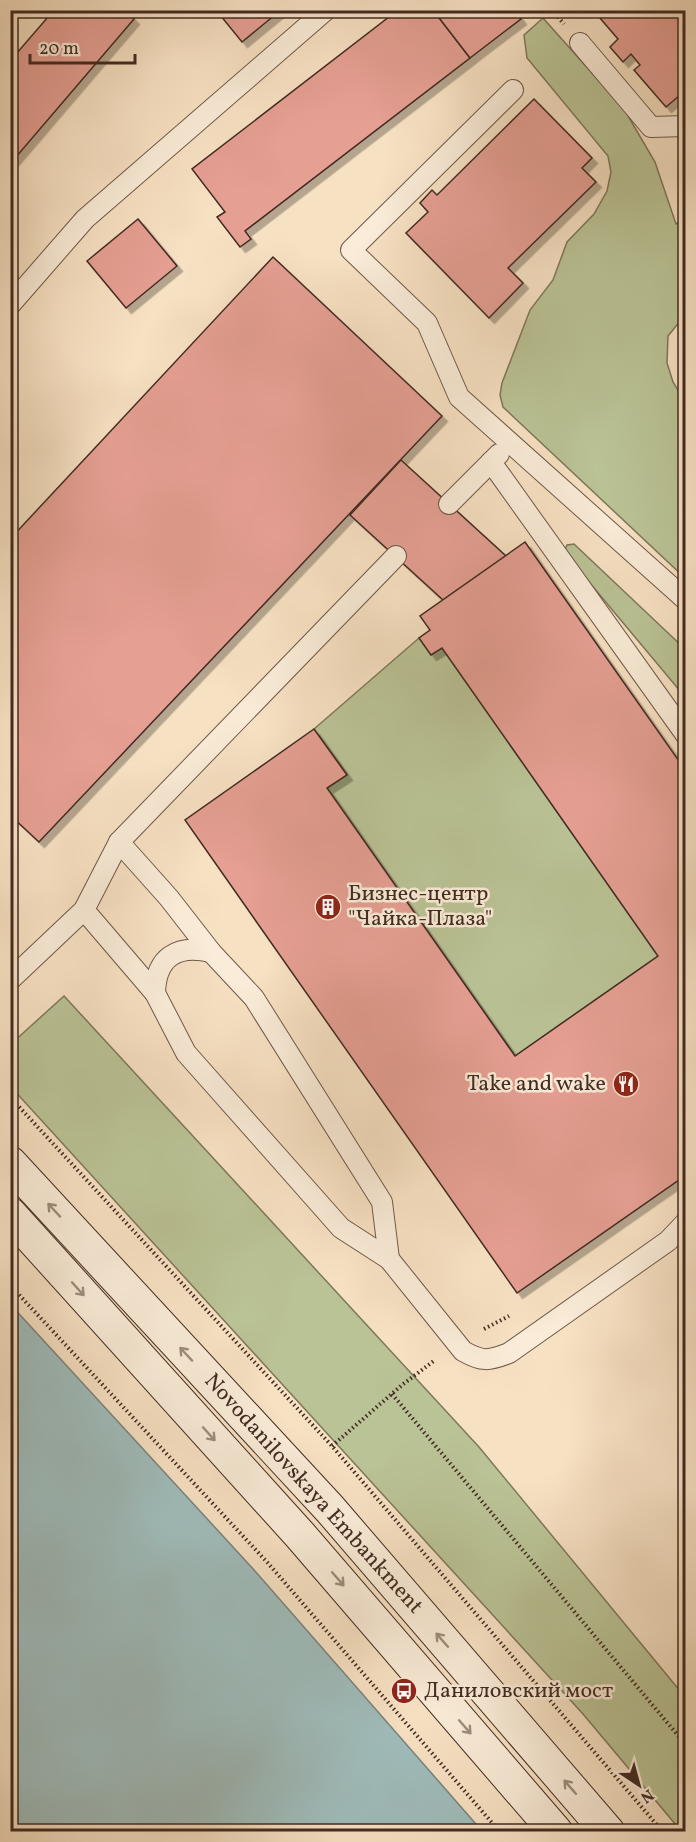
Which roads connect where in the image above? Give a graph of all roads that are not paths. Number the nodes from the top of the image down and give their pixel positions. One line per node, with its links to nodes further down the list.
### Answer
1 (326, 10): 5 (lane)
2 (580, 43): 4 (lane)
3 (513, 90): 6 (lane)
4 (686, 126)
5 (10, 305)
6 (509, 444): 7 (lane); 10 (lane)
7 (491, 462): 8 (lane); 11 (lane)
8 (449, 504)
9 (396, 556): 12 (lane)
10 (686, 600)
11 (686, 735)
12 (119, 842): 13 (lane); 14 (lane)
13 (84, 910): 15 (lane); 16 (lane)
14 (211, 952): 16 (lane); 20 (lane)
15 (13, 974)
16 (155, 993): 20 (lane)
17 (10, 1163): 22 (main road, Novodanilovskaya Embankment, one-way to 17)
18 (10, 1214): 21 (main road, Novodanilovskaya Embankment, one-way to 21)
19 (686, 1222): 20 (lane)
20 (389, 1259)
21 (556, 1832)
22 (608, 1832)

